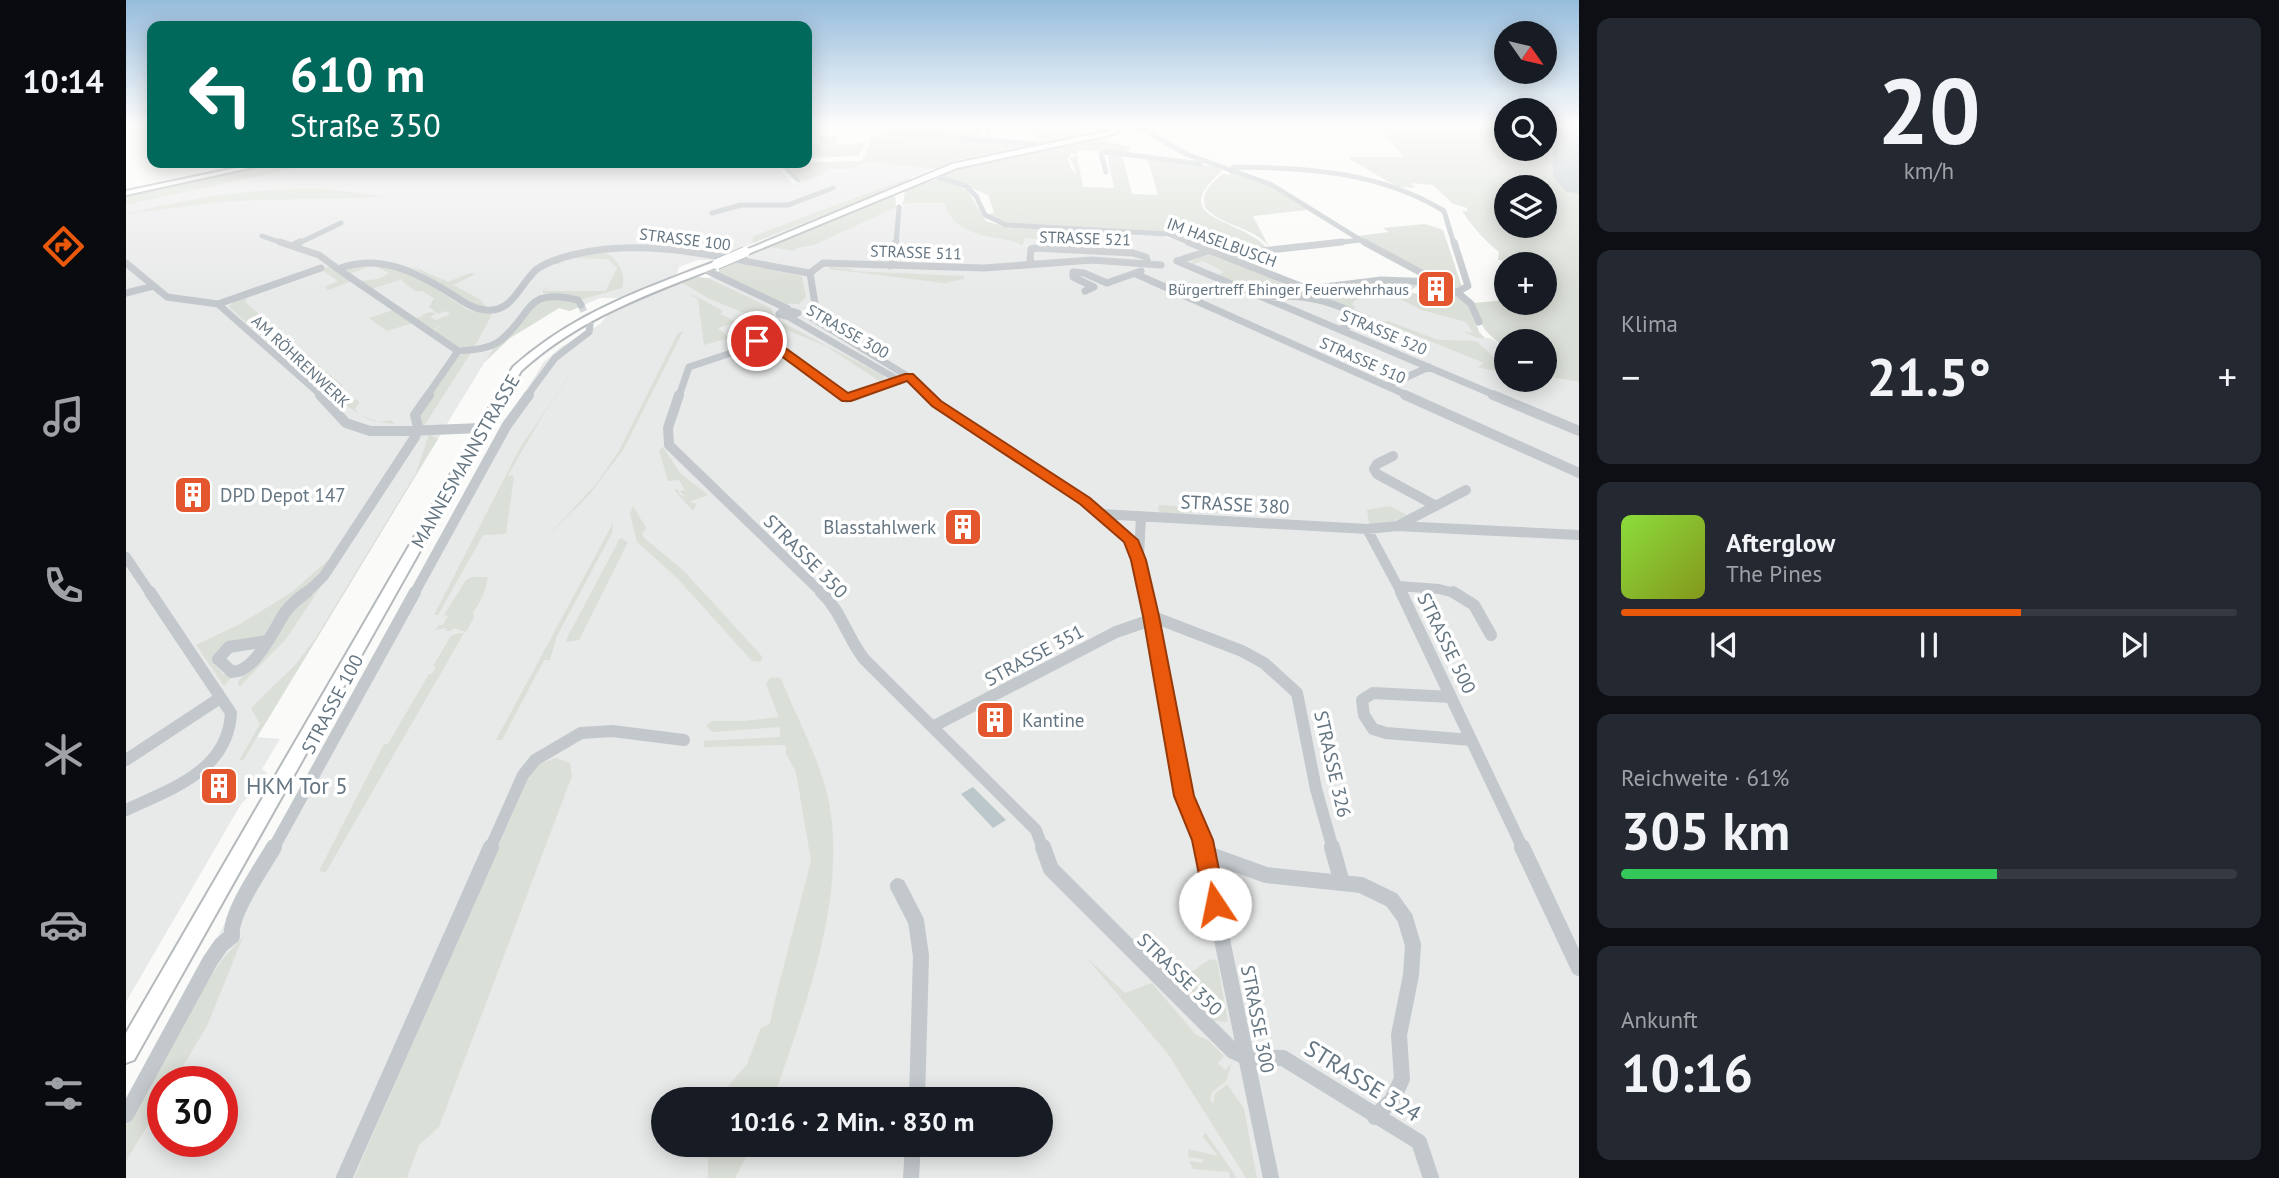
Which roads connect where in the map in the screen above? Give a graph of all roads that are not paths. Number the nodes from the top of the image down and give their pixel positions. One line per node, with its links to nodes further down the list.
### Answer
1 (182, 180): 7 (main road)
2 (185, 180): 7 (main road)
3 (921, 180): 26 (main road, MANNESMANNSTRASSE, bridge)
4 (944, 180): 15 (street, IM HASELBUSCH)
5 (1258, 180): 13 (street)
6 (1374, 180): 32 (street)
7 (126, 192)
8 (772, 205): 8 (street); 10 (street)
9 (900, 207): 23 (street)
10 (712, 214)
11 (341, 223): 14 (street)
12 (262, 236): 14 (street)
13 (1360, 240): 16 (street); 29 (street)
14 (294, 245): 25 (street)
15 (1211, 250): 16 (street, IM HASELBUSCH); 17 (street, STRASSE 511)
16 (1224, 255): 29 (street, IM HASELBUSCH)
17 (1177, 261): 22 (street, STRASSE 511); 35 (street, STRASSE 520)
18 (126, 263): 30 (street)
19 (1148, 263): 20 (street, STRASSE 521); 21 (street, STRASSE 511); 22 (street, STRASSE 511)
20 (1033, 264): 21 (street, STRASSE 511); 23 (street, STRASSE 511)
21 (1048, 264): 27 (street, STRASSE 511)
22 (1161, 265): 27 (street, STRASSE 511)
23 (890, 266): 28 (street, STRASSE 511)
24 (321, 268): 36 (street)
25 (338, 269): 28 (street, STRASSE 100); 43 (street)
26 (701, 270): 38 (street); 47 (main road, MANNESMANNSTRASSE)
27 (1139, 272): 31 (street); 46 (street, STRASSE 510)
28 (810, 273): 34 (street)
29 (1438, 282): 32 (street)
30 (153, 286): 33 (street); 36 (street)
31 (1085, 291)
32 (1457, 292): 39 (street)
33 (126, 293)
34 (812, 295): 38 (street); 42 (street, STRASSE 300)
35 (1266, 298): 41 (street, STRASSE 520); 41 (street)
36 (218, 304): 47 (street, AM RÖHRENWERK, bridge)
37 (582, 305): 43 (street)
38 (790, 312): 42 (street); 45 (street, STRASSE 300)
39 (1479, 322)
40 (590, 325): 78 (street, STRASSE 100)
41 (1341, 329): 44 (street, STRASSE 520)
42 (860, 345): 45 (street, STRASSE 300)
43 (458, 351): 63 (street)
44 (1429, 367): 46 (street); 48 (street, STRASSE 520)
45 (903, 378): 53 (street, STRASSE 300); 66 (street, STRASSE 350)
46 (1387, 386): 50 (street, STRASSE 510)
47 (481, 428): 75 (main road, MANNESMANNSTRASSE)
48 (1579, 431)
49 (1394, 456): 52 (street)
50 (1579, 473)
51 (1466, 489): 52 (street)
52 (1436, 506): 55 (street)
53 (1101, 514): 54 (street, STRASSE 380); 59 (street, STRASSE 300)
54 (1141, 516): 56 (street, STRASSE 380); 59 (street)
55 (1397, 526): 56 (street); 57 (street)
56 (1367, 529): 60 (street, STRASSE 500)
57 (1579, 535)
58 (126, 557): 65 (street)
59 (1139, 560): 61 (street, STRASSE 300)
60 (1398, 586): 62 (street); 64 (street, STRASSE 500)
61 (1151, 618): 66 (street, STRASSE 351); 71 (street, STRASSE 300); 72 (street, STRASSE 326)
62 (1491, 635)
63 (267, 640)
64 (1451, 697): 68 (street, STRASSE 500); 68 (street)
65 (220, 698): 69 (street); 70 (street)
66 (934, 726): 76 (street, STRASSE 350)
67 (684, 740): 81 (street)
68 (1471, 740): 74 (street, STRASSE 500)
69 (126, 760)
70 (126, 810)
71 (1205, 853): 72 (street); 76 (street, STRASSE 300)
72 (1342, 883): 79 (street)
73 (898, 886): 77 (street)
74 (1579, 968)
75 (126, 1053)
76 (1246, 1057): 79 (street, STRASSE 324); 83 (street, STRASSE 300)
77 (917, 1087)
78 (126, 1115)
79 (1375, 1117): 84 (street, STRASSE 324)
80 (912, 1157): 82 (street)
81 (344, 1178)
82 (911, 1178)
83 (1271, 1178)
84 (1431, 1178)

